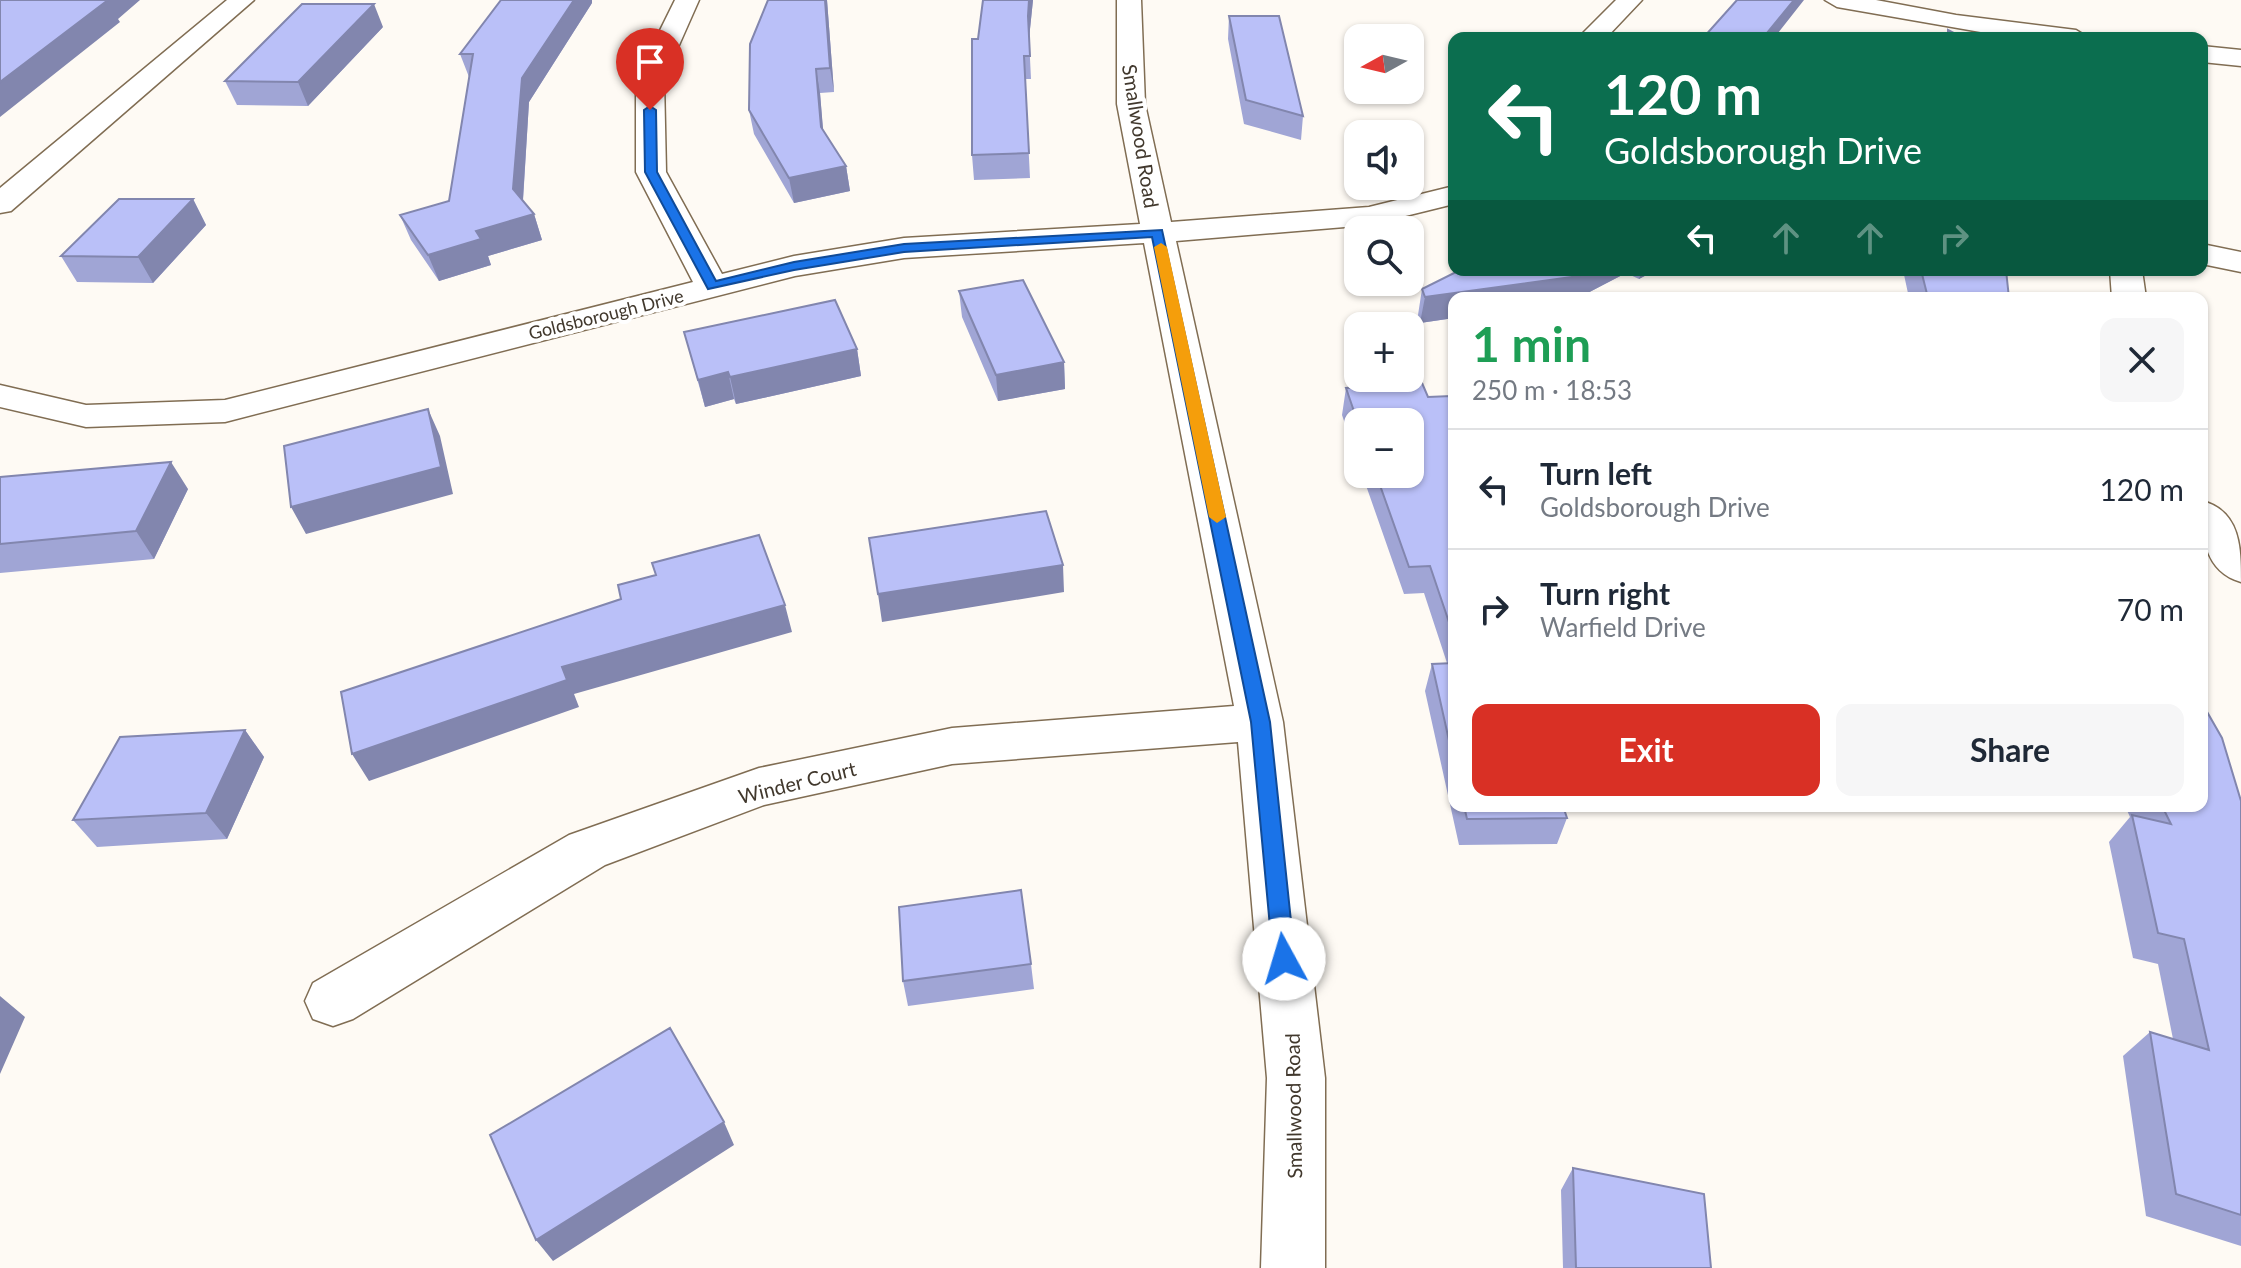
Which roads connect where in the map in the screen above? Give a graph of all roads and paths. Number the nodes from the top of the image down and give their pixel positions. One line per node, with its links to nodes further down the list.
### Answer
1 (242, 0): 11 (street)
2 (687, 0): 15 (street)
3 (1129, 0): 12 (street, Smallwood Road)
4 (1630, 0): 6 (street)
5 (1837, 0): 7 (street)
6 (1597, 32)
7 (2028, 32)
8 (2208, 55): 9 (street)
9 (2241, 58)
10 (1448, 196): 12 (street, Goldsborough Drive)
11 (1, 203)
12 (1157, 233): 15 (street, Goldsborough Drive); 19 (street, Smallwood Road)
13 (2208, 255): 14 (street)
14 (2241, 262)
15 (712, 286): 16 (street, Goldsborough Drive)
16 (0, 396)
17 (2208, 522): 18 (street)
18 (2241, 568)
19 (1260, 722): 20 (street, Winder Court); 21 (street, Smallwood Road)
20 (333, 1001)
21 (1293, 1268)

